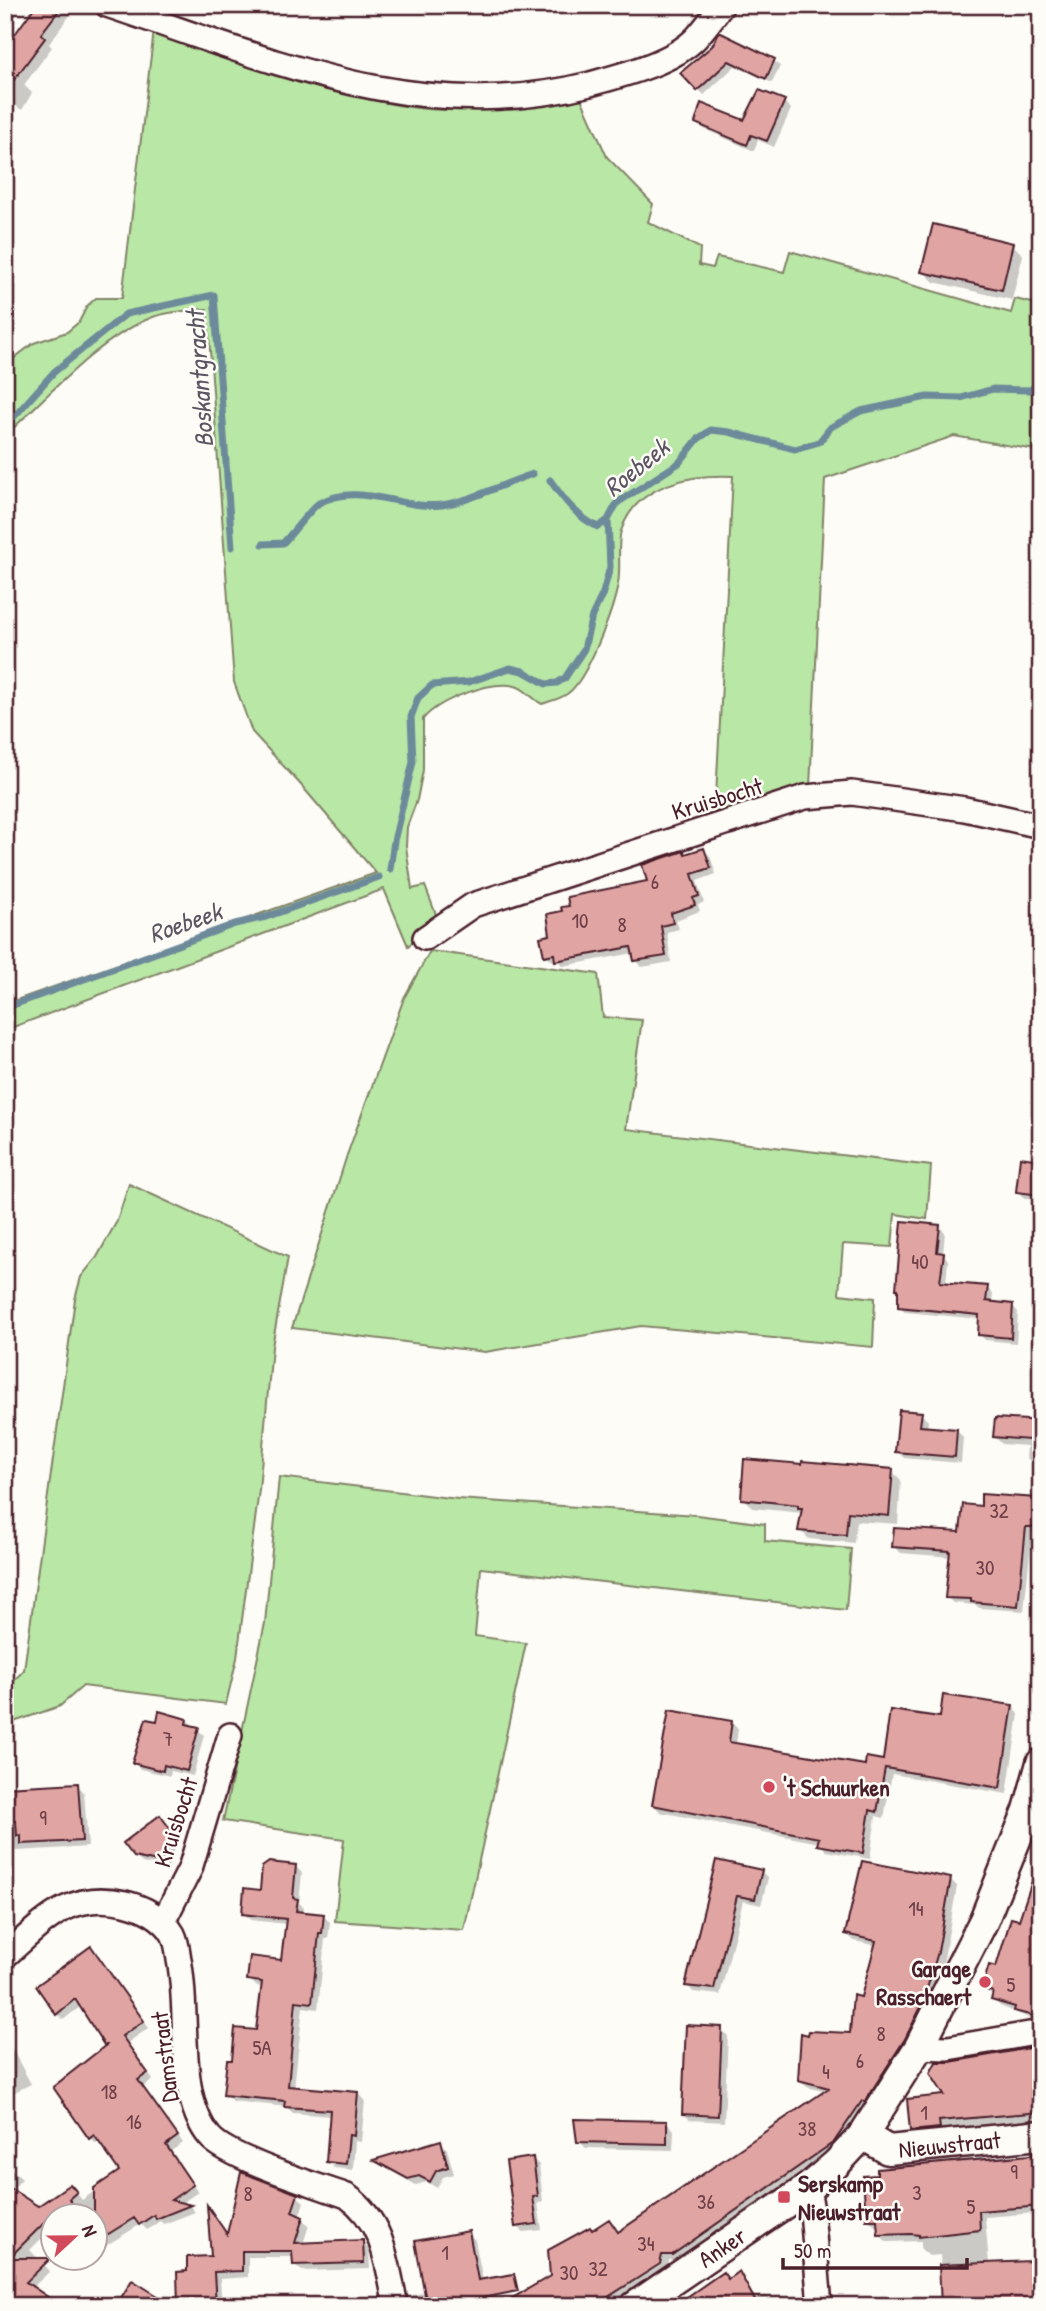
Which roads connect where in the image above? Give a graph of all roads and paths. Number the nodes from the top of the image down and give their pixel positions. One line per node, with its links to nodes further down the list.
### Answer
1 (107, 5): 2 (street)
2 (722, 5)
3 (1041, 826): 4 (street, Kruisbocht)
4 (425, 938)
5 (230, 1735): 7 (street, Kruisbocht)
6 (1041, 1763): 10 (street, Anker)
7 (163, 1922): 8 (street); 14 (street, Damstraat)
8 (5, 1956)
9 (1041, 2032): 10 (street)
10 (919, 2047): 11 (street, Anker)
11 (863, 2135): 12 (street, Nieuwstraat); 13 (street, Anker)
12 (1041, 2135)
13 (808, 2188): 15 (street, Anker); 16 (street)
14 (396, 2306)
15 (635, 2306)
16 (820, 2306)

